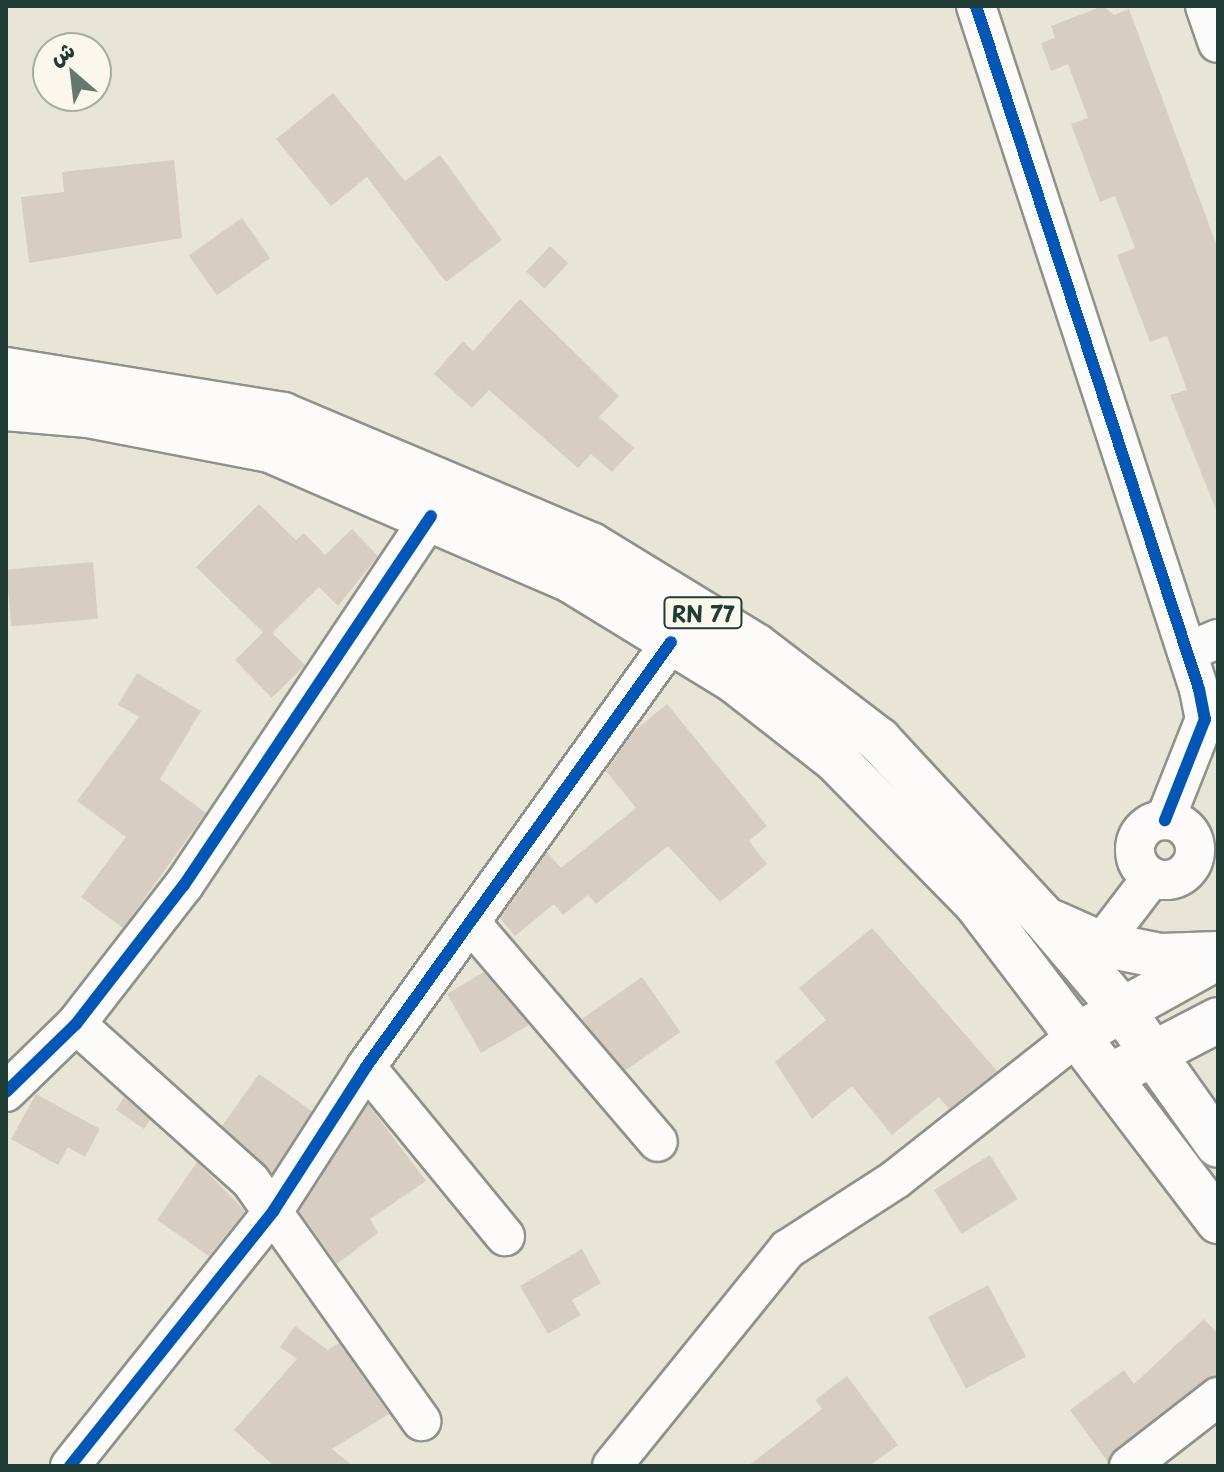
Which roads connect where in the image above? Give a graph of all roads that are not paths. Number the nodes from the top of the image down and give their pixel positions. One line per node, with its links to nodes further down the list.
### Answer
1 (976, 6): 8 (street)
2 (1205, 6): 3 (street)
3 (1218, 43)
4 (6, 370): 12 (main road, RN 77)
5 (6, 408): 6 (main road, RN 77)
6 (431, 516): 7 (main road, RN 77); 18 (street)
7 (671, 642): 13 (street); 19 (main road, RN 77)
8 (1202, 645): 9 (street)
9 (1165, 820): 10 (street); 11 (street)
10 (1206, 854): 11 (street)
11 (1152, 877): 14 (street)
12 (1045, 919): 14 (main road); 16 (main road, RN 77)
13 (470, 922): 21 (street); 24 (street)
14 (1101, 944): 15 (main road)
15 (1218, 956): 16 (main road)
16 (1120, 1007): 19 (main road); 20 (main road, RN 77)
17 (1218, 1020): 20 (main road)
18 (76, 1024): 23 (street); 26 (street)
19 (1081, 1033): 22 (main road, RN 77); 32 (street)
20 (1153, 1052): 22 (main road); 25 (main road, RN 77)
21 (366, 1067): 26 (street); 28 (street)
22 (1112, 1075): 27 (main road, RN 77)
23 (10, 1077)
24 (658, 1142)
25 (1218, 1145)
26 (274, 1210): 30 (street); 31 (street)
27 (1218, 1221)
28 (505, 1236)
29 (1218, 1397): 33 (street)
30 (421, 1421)
31 (70, 1466)
32 (612, 1466)
33 (1129, 1466)

